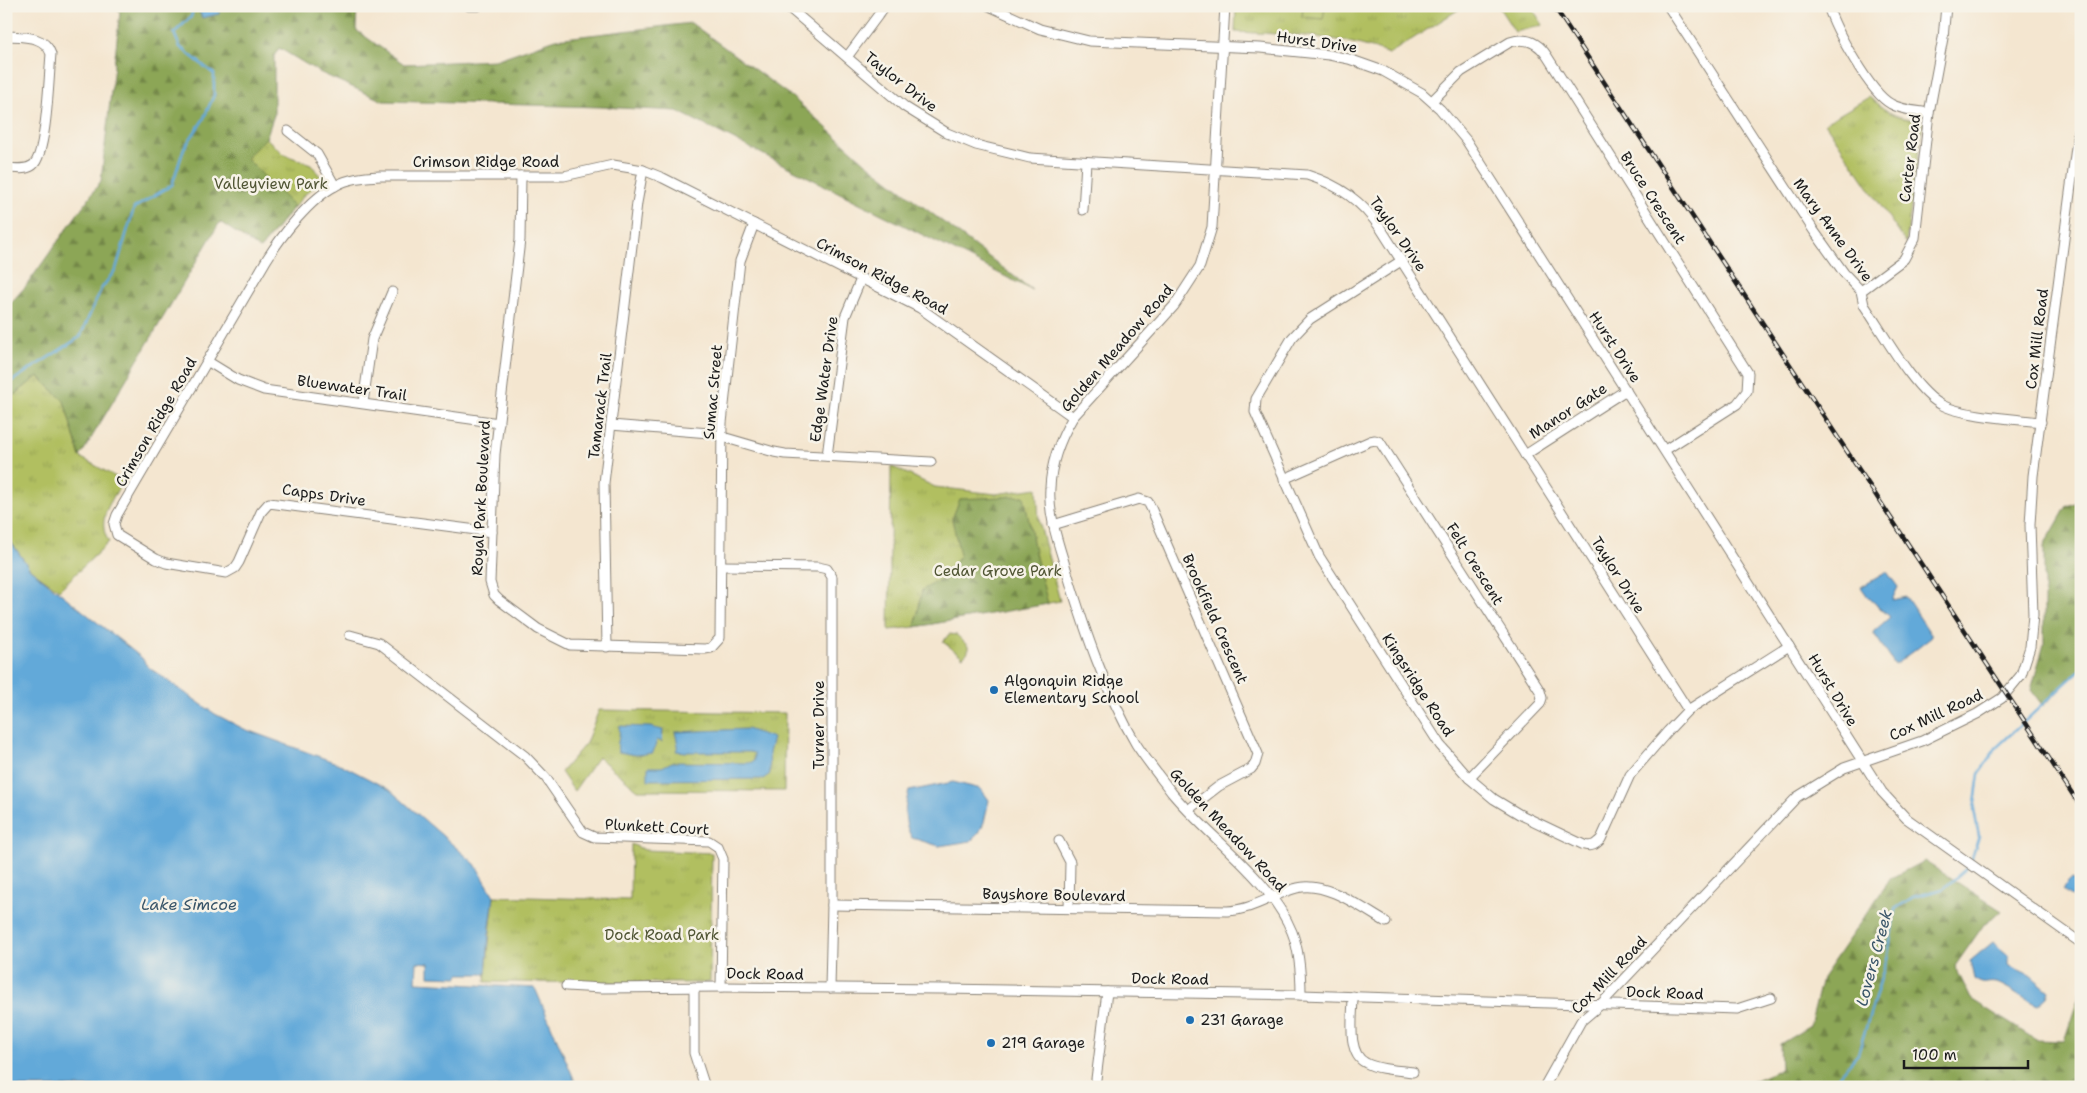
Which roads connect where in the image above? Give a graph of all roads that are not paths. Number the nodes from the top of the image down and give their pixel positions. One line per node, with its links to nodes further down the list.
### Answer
1 (469, 6): 2 (street)
2 (478, 6)
3 (787, 6): 12 (street, Taylor Drive)
4 (885, 6): 12 (street)
5 (989, 6): 11 (street, Hurst Drive)
6 (1225, 6): 11 (street, Golden Meadow Road)
7 (1668, 6): 27 (street, Mary Anne Drive)
8 (1828, 6): 15 (street)
9 (1946, 6): 15 (street, Carter Road)
10 (6, 36): 18 (street)
11 (1223, 46): 13 (street, Hurst Drive); 19 (street, Golden Meadow Road)
12 (847, 57): 17 (street, Taylor Drive)
13 (1432, 101): 30 (street, Hurst Drive); 37 (street, Bruce Crescent)
14 (2081, 109): 34 (street, Cox Mill Road)
15 (1929, 113): 27 (street, Carter Road)
16 (288, 131): 22 (street)
17 (1086, 162): 19 (street, Taylor Drive); 23 (street)
18 (6, 168)
19 (1216, 169): 25 (street, Taylor Drive); 32 (street, Golden Meadow Road)
20 (643, 170): 21 (street, Crimson Ridge Road); 24 (street, Crimson Ridge Road); 35 (street, Tamarack Trail)
21 (521, 176): 22 (street, Crimson Ridge Road); 33 (street, Royal Park Boulevard)
22 (335, 186): 29 (street, Crimson Ridge Road)
23 (1083, 210)
24 (754, 224): 26 (street, Crimson Ridge Road); 36 (street, Sumac Street)
25 (1401, 260): 38 (street, Taylor Drive); 41 (street, Kingsridge Road)
26 (861, 279): 32 (street, Crimson Ridge Road); 39 (street, Edge Water Drive)
27 (1861, 291): 34 (street, Mary Anne Drive)
28 (392, 292): 31 (street)
29 (207, 361): 31 (street, Bluewater Trail); 43 (street, Crimson Ridge Road)
30 (1626, 390): 37 (street, Hurst Drive); 38 (street, Manor Gate)
31 (363, 403): 33 (street, Bluewater Trail)
32 (1073, 416): 42 (street, Golden Meadow Road)
33 (499, 422): 44 (street, Royal Park Boulevard)
34 (2041, 422): 50 (street, Cox Mill Road)
35 (611, 425): 36 (street); 48 (street, Tamarack Trail)
36 (722, 437): 39 (street); 45 (street, Sumac Street)
37 (1665, 450): 47 (street, Hurst Drive)
38 (1525, 455): 49 (street, Taylor Drive)
39 (827, 456): 40 (street)
40 (931, 462)
41 (1284, 479): 51 (street, Kingsridge Road); 51 (street, Felt Crescent)
42 (1053, 525): 52 (street, Golden Meadow Road); 52 (street, Brookfield Crescent)
43 (114, 530): 44 (street, Capps Drive)
44 (492, 532): 48 (street, Royal Park Boulevard)
45 (722, 566): 48 (street, Royal Park Boulevard); 55 (street, Turner Drive)
46 (350, 635): 61 (street, Plunkett Court)
47 (1790, 646): 49 (street, Kingsridge Road); 50 (street, Hurst Drive)
48 (607, 647)
49 (1688, 710): 51 (street, Kingsridge Road)
50 (1861, 762): 58 (street, Hurst Drive); 67 (street, Cox Mill Road)
51 (1468, 778)
52 (1188, 810): 54 (street, Golden Meadow Road)
53 (1059, 841): 56 (street)
54 (1274, 897): 56 (street, Bayshore Boulevard); 57 (street, Bayshore Boulevard); 64 (street, Golden Meadow Road)
55 (832, 905): 56 (street, Bayshore Boulevard); 62 (street, Turner Drive)
56 (1069, 908)
57 (1386, 922)
58 (2081, 943)
59 (566, 986): 60 (street, Dock Road)
60 (694, 987): 61 (street, Dock Road); 69 (street)
61 (721, 987): 62 (street, Dock Road)
62 (830, 988): 63 (street, Dock Road)
63 (1107, 992): 64 (street, Dock Road); 70 (street)
64 (1301, 995): 65 (street, Dock Road)
65 (1353, 996): 67 (street, Dock Road); 68 (street)
66 (1771, 998): 67 (street, Dock Road)
67 (1600, 1005): 71 (street, Cox Mill Road)
68 (1413, 1072)
69 (704, 1087)
70 (1095, 1087)
71 (1544, 1087)

